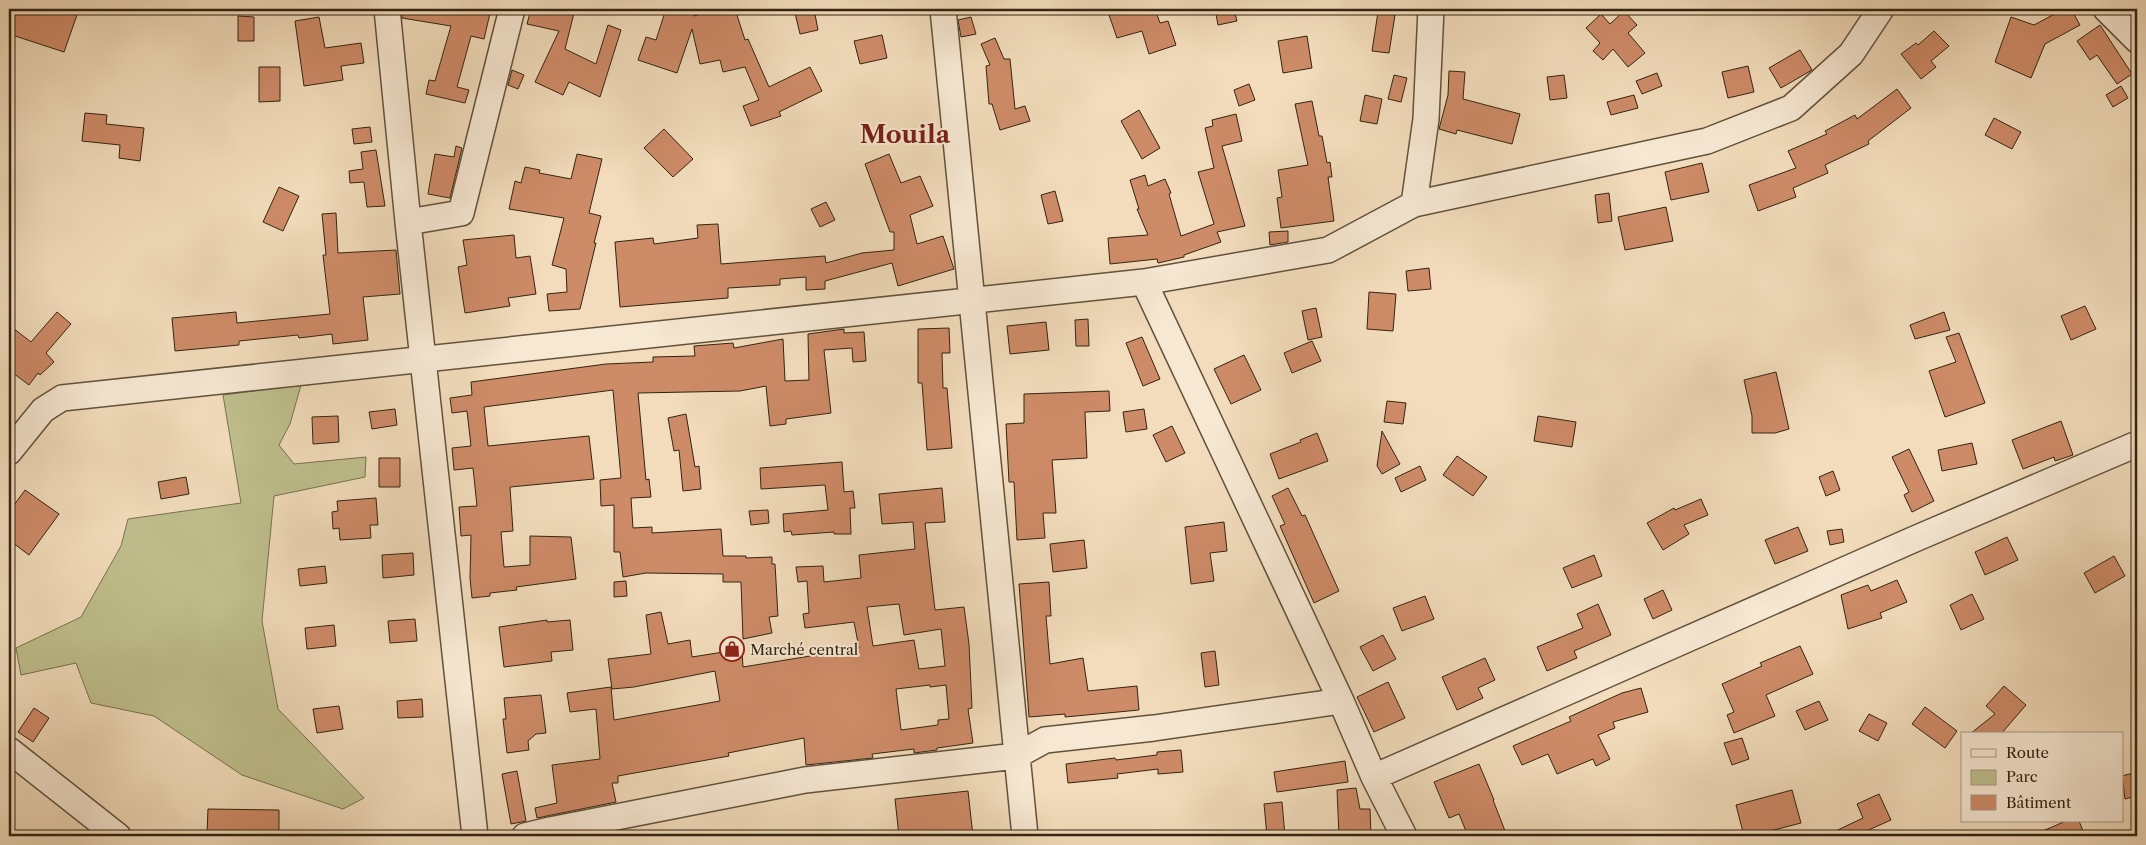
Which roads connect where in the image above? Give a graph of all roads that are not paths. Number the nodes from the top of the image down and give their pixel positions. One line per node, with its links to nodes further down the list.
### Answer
1 (387, 9): 9 (street)
2 (512, 9): 9 (street)
3 (943, 9): 11 (street)
4 (1431, 9): 8 (street)
5 (1882, 9): 8 (street)
6 (2106, 9): 7 (street)
7 (2137, 40)
8 (1414, 204): 10 (street)
9 (408, 222): 12 (street)
10 (1144, 282): 11 (street); 15 (street)
11 (971, 300): 12 (street); 17 (street)
12 (424, 360): 14 (street); 20 (street)
13 (2137, 444): 18 (street)
14 (9, 452)
15 (1341, 701): 17 (street); 18 (street)
16 (9, 750): 19 (street)
17 (1016, 756): 21 (street); 22 (street)
18 (1374, 777): 23 (street)
19 (118, 836)
20 (475, 836)
21 (525, 836)
22 (1025, 836)
23 (1404, 836)

